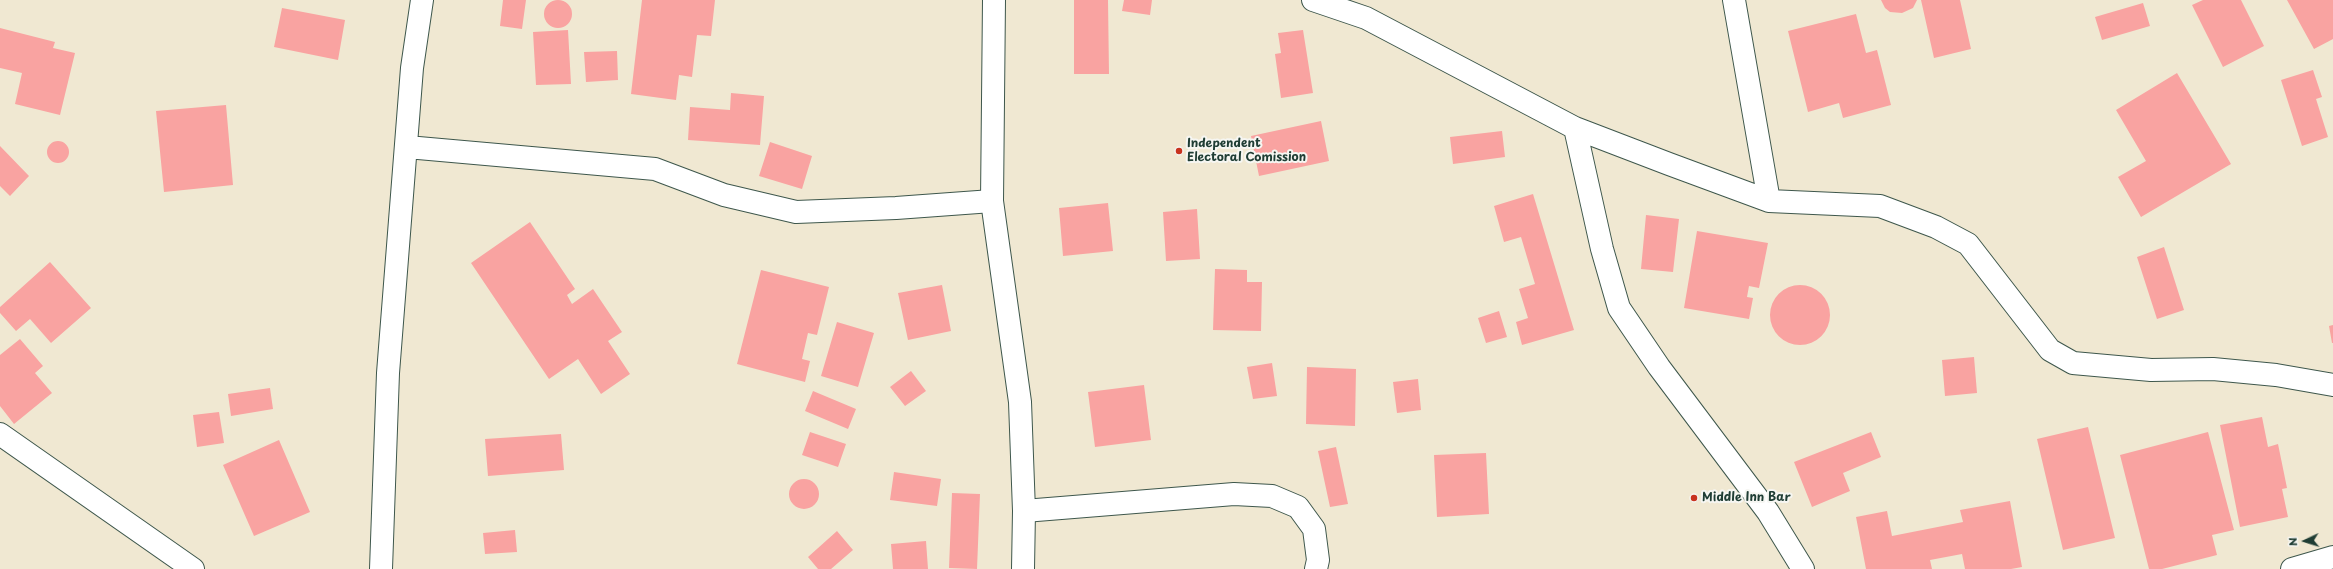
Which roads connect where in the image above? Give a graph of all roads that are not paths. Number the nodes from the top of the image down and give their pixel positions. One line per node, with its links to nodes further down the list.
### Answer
1 (422, 0): 6 (street)
2 (994, 0): 7 (street)
3 (1314, 0): 5 (street)
4 (1734, 0): 8 (street)
5 (1575, 128): 8 (street); 17 (street)
6 (407, 147): 7 (street); 14 (street)
7 (992, 201): 11 (street)
8 (1769, 201): 9 (street)
9 (2333, 385)
10 (0, 434): 13 (street)
11 (1024, 511): 15 (street); 16 (street)
12 (2324, 562): 18 (street)
13 (193, 569)
14 (381, 569)
15 (1023, 569)
16 (1316, 569)
17 (1803, 569)
18 (2292, 569)

